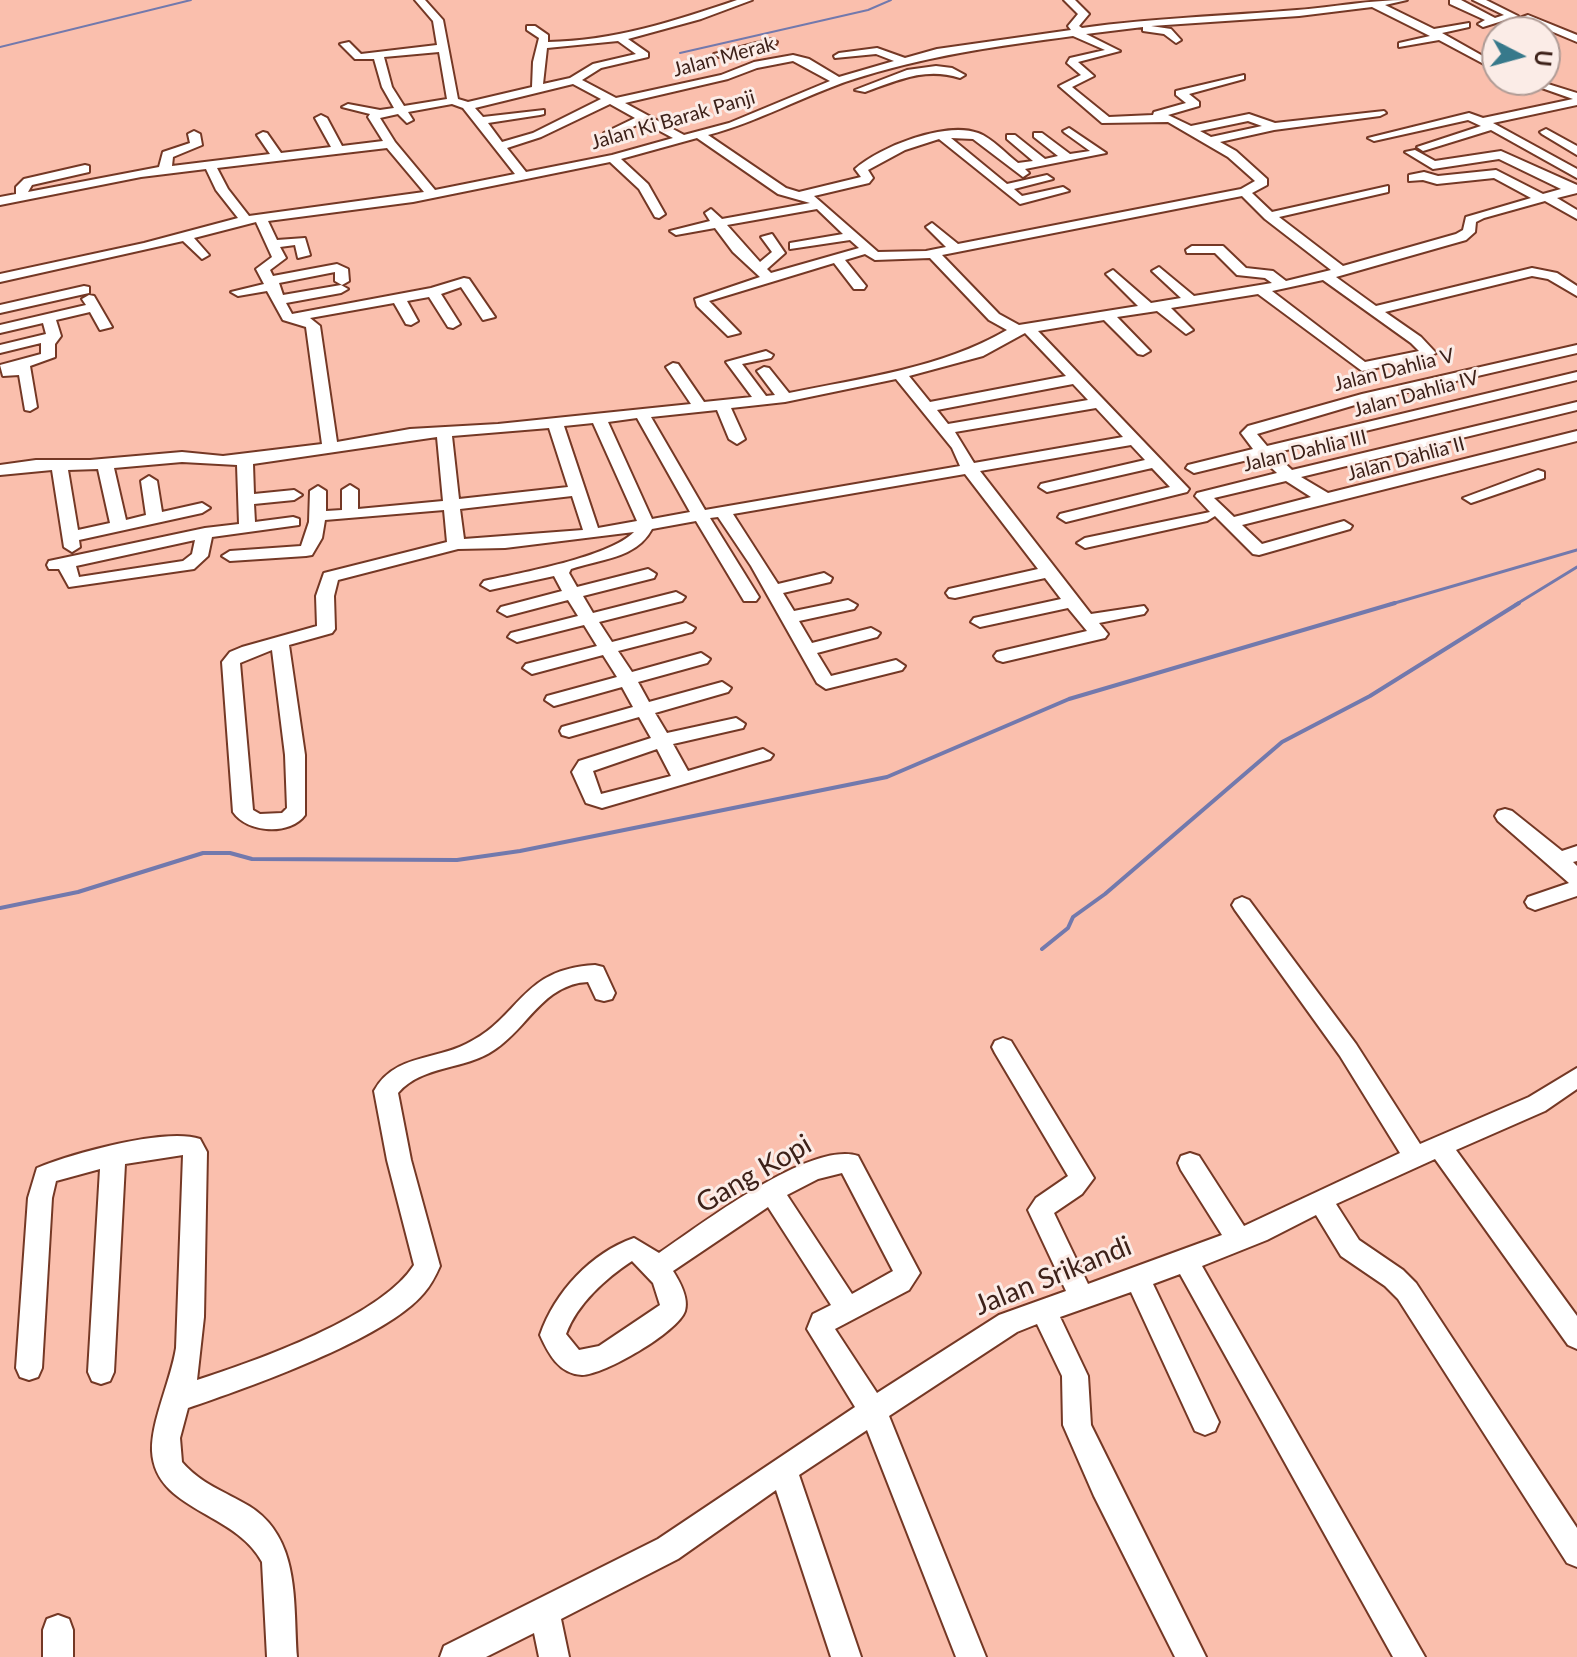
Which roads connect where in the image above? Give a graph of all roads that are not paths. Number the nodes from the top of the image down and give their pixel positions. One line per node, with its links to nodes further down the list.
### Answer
1 (420, 0): 26 (street)
2 (747, 0): 17 (street)
3 (1069, 0): 14 (street)
4 (1402, 0): 7 (street, Jalan Ki Barak Panji)
5 (1456, 0): 8 (street)
6 (1478, 0): 9 (street)
7 (1377, 2): 12 (street); 15 (street, Jalan Ki Barak Panji)
8 (1486, 16)
9 (1513, 16)
10 (1453, 19): 12 (street)
11 (1465, 25): 16 (street)
12 (1421, 26): 16 (street)
13 (531, 28): 21 (street)
14 (1076, 31): 15 (street, Jalan Ki Barak Panji); 31 (street, Jalan Ki Barak Panji); 55 (street)
15 (1147, 32): 18 (street)
16 (1436, 35): 22 (street); 32 (street)
17 (618, 36): 23 (street); 41 (street)
18 (1176, 40)
19 (772, 42): 25 (street)
20 (345, 44): 30 (street)
21 (543, 45): 23 (street); 44 (street)
22 (1403, 45)
23 (562, 46): 34 (street)
24 (901, 46): 31 (street)
25 (752, 47): 27 (street); 33 (street)
26 (443, 48): 28 (street); 48 (street)
27 (719, 54)
28 (378, 55): 30 (street); 36 (street)
29 (839, 56): 35 (street)
30 (355, 57): 36 (street)
31 (918, 57): 35 (street, Jalan Ki Barak Panji)
32 (1481, 59)
33 (774, 60): 42 (street, Jalan Merak); 46 (street, Jalan Merak)
34 (558, 61)
35 (899, 62): 37 (street); 42 (street, Jalan Ki Barak Panji)
36 (382, 70): 52 (street)
37 (914, 72): 38 (street); 40 (street); 45 (street)
38 (960, 75)
39 (1240, 77): 49 (street)
40 (927, 78)
41 (574, 80): 44 (street); 46 (street)
42 (838, 81): 69 (street, Jalan Ki Barak Panji)
43 (1252, 86): 49 (street)
44 (537, 88): 50 (street)
45 (861, 90)
46 (613, 100): 58 (street); 79 (street, Jalan Merak)
47 (1577, 100): 61 (street)
48 (453, 101): 50 (street); 52 (street)
49 (1195, 101): 55 (street)
50 (467, 106): 60 (street)
51 (348, 107): 57 (street)
52 (399, 110): 57 (street); 59 (street)
53 (540, 112): 60 (street)
54 (1380, 113): 62 (street)
55 (1161, 116): 63 (street)
56 (321, 118): 80 (street)
57 (377, 118): 77 (street)
58 (641, 119): 68 (street); 74 (street)
59 (408, 120)
60 (481, 121): 79 (street)
61 (1488, 124): 73 (street); 76 (street); 95 (street)
62 (1274, 127): 63 (street); 75 (street)
63 (1191, 129): 75 (street)
64 (1069, 131): 84 (street)
65 (1546, 132): 81 (street)
66 (194, 134): 88 (street)
67 (263, 135): 82 (street)
68 (608, 135)
69 (700, 135): 74 (street, Jalan Ki Barak Panji); 99 (street)
70 (1038, 135): 84 (street)
71 (943, 137): 85 (street); 93 (street); 99 (street)
72 (1011, 137): 85 (street)
73 (1374, 138)
74 (683, 139): 83 (street, Jalan Ki Barak Panji)
75 (1209, 141): 97 (street)
76 (1521, 141): 78 (street); 89 (street)
77 (390, 144): 80 (street); 98 (street)
78 (1502, 145)
79 (501, 146): 90 (street)
80 (338, 150): 82 (street)
81 (1577, 151)
82 (278, 157): 87 (street)
83 (613, 158): 90 (street, Jalan Ki Barak Panji); 104 (street)
84 (1069, 159): 85 (street)
85 (1043, 163)
86 (131, 167): 88 (street); 100 (street); 100 (street)
87 (211, 167): 88 (street); 108 (street)
88 (165, 170)
89 (1577, 174)
90 (523, 176): 98 (street, Jalan Ki Barak Panji)
91 (1413, 178): 101 (street)
92 (1047, 179): 93 (street)
93 (1005, 187): 96 (street)
94 (1384, 189): 106 (street)
95 (1574, 190): 101 (street)
96 (1063, 191)
97 (1245, 192): 106 (street); 116 (street)
98 (432, 194): 108 (street, Jalan Ki Barak Panji)
99 (801, 195): 103 (street)
100 (22, 197): 102 (street)
101 (1543, 198): 105 (street); 125 (street)
102 (0, 201)
103 (818, 205): 107 (street); 109 (street)
104 (659, 214)
105 (1577, 215)
106 (1269, 216): 125 (street)
107 (714, 218): 111 (street); 127 (street)
108 (253, 219): 112 (street, Jalan Ki Barak Panji); 115 (street)
109 (839, 224): 113 (street); 113 (street)
110 (932, 227): 116 (street)
111 (676, 231)
112 (186, 236): 119 (street); 123 (street, Jalan Ki Barak Panji)
113 (851, 236): 117 (street)
114 (767, 237): 127 (street)
115 (272, 244): 120 (street); 130 (street)
116 (955, 248): 121 (street)
117 (866, 250): 121 (street); 122 (street)
118 (1192, 250): 131 (street)
119 (202, 255)
120 (303, 255)
121 (934, 255): 153 (street)
122 (837, 259): 127 (street); 132 (street)
123 (69, 264): 126 (street, Jalan Ki Barak Panji); 134 (street)
124 (1159, 271): 140 (street)
125 (1341, 271): 129 (street)
126 (5, 273)
127 (764, 274): 155 (street)
128 (1113, 274): 142 (street)
129 (1326, 276): 131 (street); 144 (street)
130 (272, 283): 135 (street); 139 (street); 139 (street)
131 (1283, 285): 133 (street)
132 (859, 286)
133 (1260, 289): 140 (street); 144 (street)
134 (84, 290): 141 (street); 143 (street)
135 (238, 292)
136 (433, 292): 138 (street); 146 (street); 150 (street)
137 (1577, 292): 144 (street)
138 (398, 297): 148 (street); 149 (street)
139 (280, 300): 148 (street)
140 (1190, 300): 142 (street)
141 (94, 307): 147 (street); 151 (street)
142 (1154, 307): 145 (street); 154 (street)
143 (0, 309)
144 (1375, 310)
145 (1108, 316): 153 (street); 159 (street)
146 (488, 317)
147 (49, 318): 152 (street); 156 (street)
148 (291, 318): 185 (street)
149 (411, 321)
150 (453, 324)
151 (105, 327)
152 (0, 329)
153 (1022, 329): 164 (street); 167 (street)
154 (1186, 330)
155 (733, 333)
156 (54, 336): 157 (street); 162 (street)
157 (0, 349)
158 (1577, 349): 187 (street, Jalan Dahlia V)
159 (1143, 351)
160 (766, 355): 169 (street)
161 (673, 367): 175 (street)
162 (0, 369)
163 (764, 371): 168 (street)
164 (900, 374): 168 (street); 174 (street)
165 (0, 376): 173 (street)
166 (1577, 376): 187 (street, Jalan Dahlia IV)
167 (1074, 379): 170 (street); 174 (street)
168 (785, 398): 169 (street)
169 (763, 401): 171 (street)
170 (1097, 403): 179 (street); 183 (street)
171 (723, 406): 175 (street); 182 (street)
172 (1577, 406): 198 (street, Jalan Dahlia III)
173 (30, 407)
174 (927, 407): 179 (street)
175 (701, 408): 176 (street)
176 (642, 413): 177 (street); 213 (street)
177 (598, 417): 178 (street); 220 (street)
178 (555, 423): 180 (street); 204 (street)
179 (943, 429): 194 (street)
180 (444, 433): 185 (street); 210 (street)
181 (1577, 436): 184 (street, Jalan Dahlia II)
182 (737, 439)
183 (1134, 440): 192 (street); 194 (street)
184 (1559, 440): 186 (street, Jalan Dahlia II); 188 (street)
185 (330, 449): 190 (street)
186 (1523, 449): 189 (street, Jalan Dahlia II); 197 (street)
187 (1266, 451): 195 (street, Jalan Dahlia IV); 198 (street, Jalan Dahlia II)
188 (1577, 453)
189 (1489, 458): 197 (street); 207 (street, Jalan Dahlia II)
190 (245, 460): 191 (street); 209 (street)
191 (105, 463): 193 (street); 222 (street)
192 (1154, 463): 200 (street); 201 (street)
193 (59, 464): 196 (street); 229 (street)
194 (968, 467): 212 (street); 232 (street)
195 (1194, 468)
196 (0, 470)
197 (1535, 473): 208 (street)
198 (1290, 476): 206 (street, Jalan Dahlia III); 207 (street, Jalan Dahlia II)
199 (149, 481): 218 (street)
200 (1047, 487)
201 (1184, 487): 206 (street); 216 (street); 217 (street)
202 (350, 490): 214 (street)
203 (318, 491): 215 (street)
204 (578, 491): 210 (street); 226 (street)
205 (294, 495): 209 (street)
206 (1203, 496): 224 (street)
207 (1327, 498): 224 (street)
208 (1471, 498)
209 (247, 500): 223 (street)
210 (453, 503): 214 (street); 228 (street)
211 (202, 508): 218 (street)
212 (722, 510): 213 (street); 236 (street)
213 (699, 514): 220 (street); 240 (street)
214 (350, 515): 215 (street)
215 (318, 516): 230 (street)
216 (1207, 516): 224 (street); 227 (street)
217 (1066, 517)
218 (155, 519): 222 (street)
219 (293, 522): 223 (street)
220 (646, 524): 226 (street); 231 (street)
221 (1344, 526): 224 (street)
222 (119, 527): 229 (street)
223 (247, 528): 225 (street)
224 (1230, 530)
225 (205, 533): 229 (street); 229 (street)
226 (592, 534): 228 (street)
227 (1085, 543)
228 (456, 544): 252 (street)
229 (66, 553)
230 (230, 556)
231 (561, 569): 235 (street); 237 (street)
232 (1049, 572): 238 (street); 241 (street)
233 (648, 574): 237 (street)
234 (824, 578): 236 (street)
235 (490, 585)
236 (773, 590): 245 (street)
237 (574, 593): 244 (street); 246 (street)
238 (955, 593)
239 (676, 597): 246 (street)
240 (750, 597)
241 (1072, 602): 247 (street); 248 (street)
242 (848, 605): 245 (street)
243 (1138, 610): 247 (street)
244 (507, 611)
245 (788, 618): 254 (street)
246 (590, 620): 251 (street); 253 (street)
247 (1087, 620): 255 (street)
248 (980, 622)
249 (686, 628): 253 (street)
250 (871, 633): 254 (street)
251 (517, 637)
252 (280, 644): 252 (street)
253 (608, 649): 258 (street); 259 (street)
254 (806, 650): 257 (street)
255 (1003, 656)
256 (701, 659): 259 (street)
257 (896, 666)
258 (532, 668)
259 (626, 677): 261 (street); 262 (street)
260 (722, 688): 262 (street)
261 (554, 700)
262 (645, 710): 264 (street); 265 (street)
263 (736, 724): 265 (street)
264 (569, 731)
265 (661, 741): 267 (street); 267 (street)
266 (763, 755): 267 (street)
267 (683, 779)
268 (1505, 816): 269 (street)
269 (1568, 857): 270 (street)
270 (1577, 879)
271 (1577, 888): 272 (street)
272 (1535, 902)
273 (1242, 905): 277 (street)
274 (604, 993): 292 (street)
275 (1003, 1047): 286 (street)
276 (1577, 1077): 277 (street, Jalan Srikandi)
277 (1427, 1152): 281 (street, Jalan Srikandi); 289 (street)
278 (113, 1158): 290 (street); 291 (street); 292 (street)
279 (1190, 1163): 282 (street)
280 (772, 1192): 284 (street, Gang Kopi); 287 (street); 287 (street, Gang Kopi)
281 (1320, 1200): 282 (street, Jalan Srikandi); 296 (street)
282 (1239, 1240): 283 (street, Jalan Srikandi)
283 (1186, 1261): 285 (street, Jalan Srikandi); 304 (street)
284 (656, 1269): 284 (street)
285 (1136, 1276): 286 (street, Jalan Srikandi); 294 (street)
286 (1082, 1297): 288 (street, Jalan Srikandi)
287 (847, 1308): 293 (street, Gang Kopi)
288 (1043, 1309): 293 (street, Jalan Srikandi); 303 (street)
289 (1577, 1337)
290 (29, 1368)
291 (101, 1372)
292 (179, 1398): 298 (street)
293 (873, 1410): 295 (street, Jalan Srikandi); 302 (street)
294 (1205, 1422)
295 (783, 1469): 297 (street, Jalan Srikandi); 301 (street)
296 (1577, 1553)
297 (545, 1613): 299 (street, Jalan Srikandi); 300 (street)
298 (282, 1657)
299 (455, 1657)
300 (554, 1657)
301 (846, 1657)
302 (971, 1657)
303 (1191, 1657)
304 (1410, 1657)

